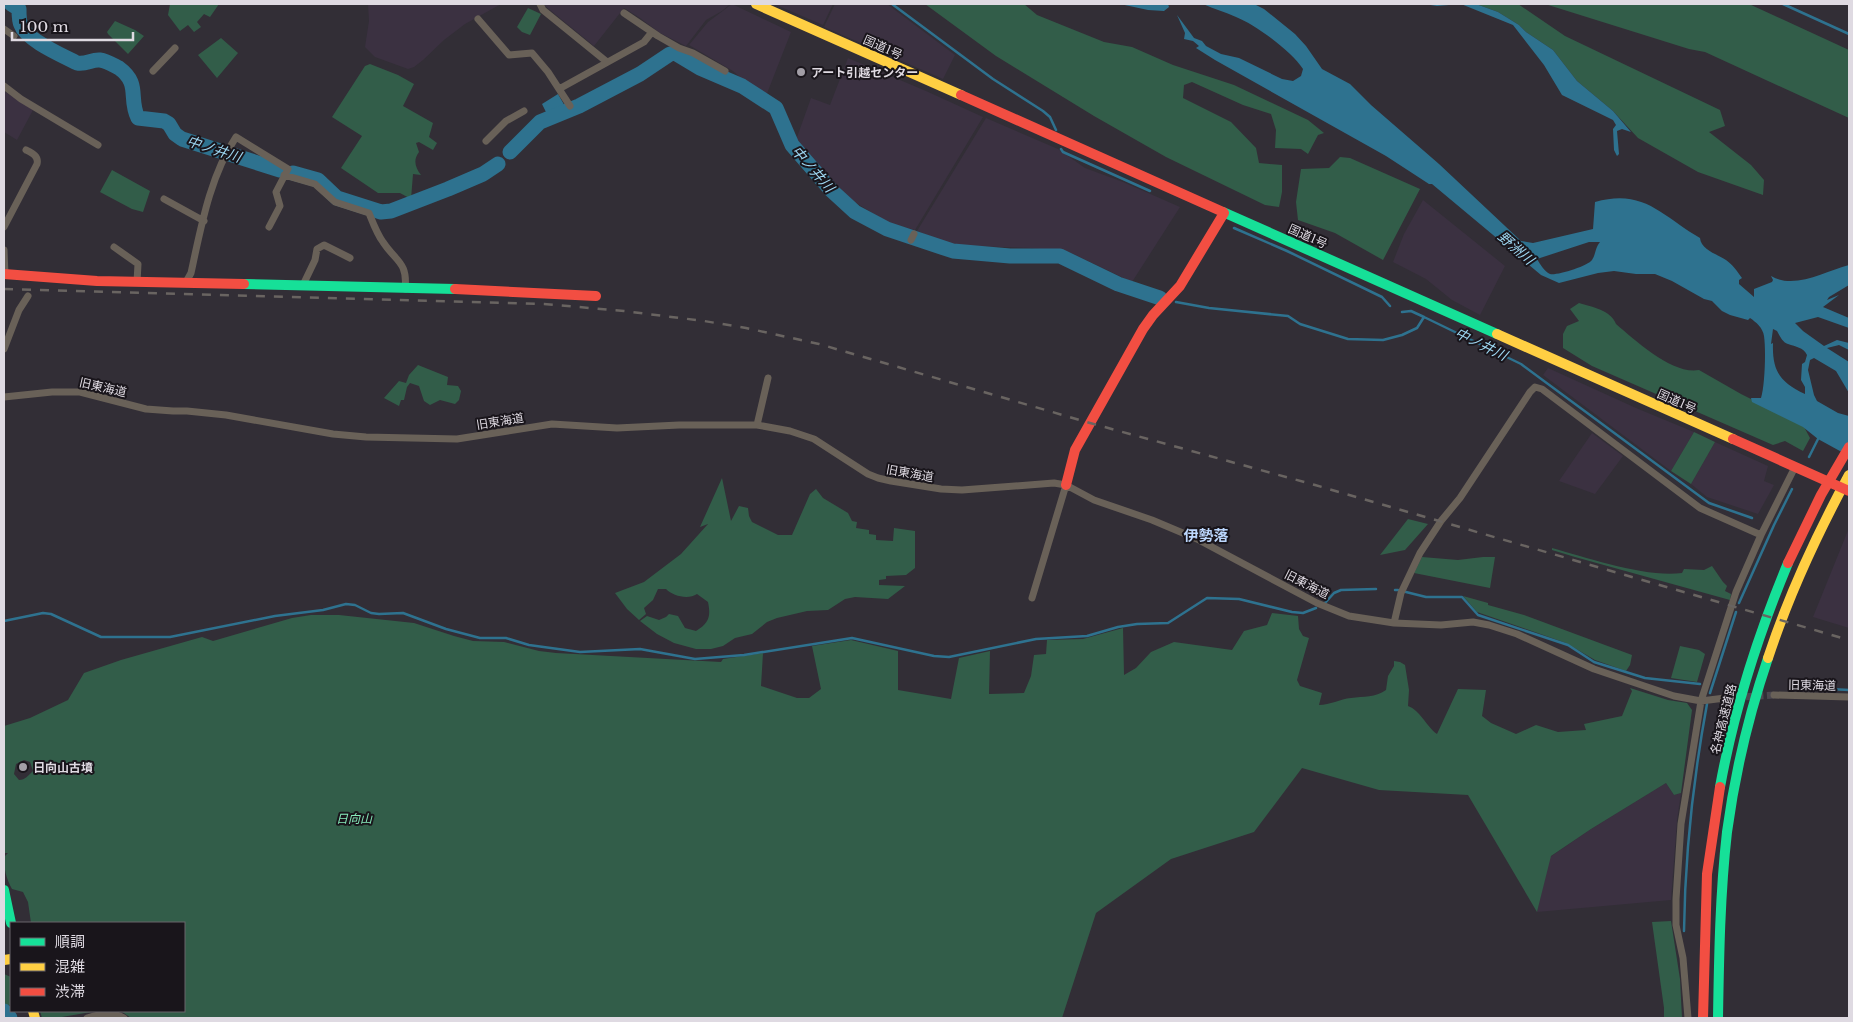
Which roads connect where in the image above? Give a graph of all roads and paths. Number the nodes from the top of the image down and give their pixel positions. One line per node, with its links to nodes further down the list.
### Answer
1 (540, 4): 9 (street)
2 (756, 4): 21 (main road, 国道1号)
3 (624, 13): 6 (street)
4 (478, 19): 13 (street)
5 (4, 30): 7 (street)
6 (652, 32): 9 (street); 11 (street)
7 (14, 36)
8 (175, 48): 10 (street)
9 (608, 62): 13 (street)
10 (153, 71)
11 (724, 71)
12 (4, 86): 17 (street)
13 (559, 88): 14 (street)
14 (570, 106)
15 (524, 111): 16 (street)
16 (486, 140)
17 (98, 145)
18 (26, 150): 23 (street)
19 (284, 175): 22 (street); 24 (street); 32 (street)
20 (164, 199): 22 (street)
21 (1224, 213): 40 (main road, 国道1号); 42 (main road)
22 (204, 221): 30 (street)
23 (4, 227)
24 (269, 227)
25 (114, 248): 29 (street)
26 (4, 250): 28 (street)
27 (350, 258): 31 (street)
28 (4, 274): 29 (main road)
29 (138, 282): 30 (main road)
30 (186, 282): 31 (main road)
31 (303, 286): 32 (main road)
32 (405, 289): 34 (main road)
33 (28, 296): 35 (street)
34 (596, 296)
35 (4, 349)
36 (768, 378): 38 (street)
37 (4, 397): 38 (street, 旧東海道)
38 (757, 425): 42 (street, 旧東海道)
39 (1849, 447): 56 (main road, 名神高速道路)
40 (1796, 467): 43 (main road, 国道1号); 44 (street)
41 (1849, 475): 57 (main road)
42 (1066, 485): 45 (street); 46 (street, 旧東海道)
43 (1849, 491)
44 (1761, 535): 46 (street); 50 (street)
45 (1032, 598)
46 (1394, 623): 50 (street, 旧東海道)
47 (1774, 695): 48 (street, 旧東海道)
48 (1849, 697)
49 (1725, 698): 50 (street, 旧東海道)
50 (1700, 701): 55 (street)
51 (4, 890): 52 (main road)
52 (12, 922)
53 (87, 1018): 54 (street)
54 (124, 1018)
55 (1688, 1018)
56 (1703, 1018)
57 (1718, 1018)

